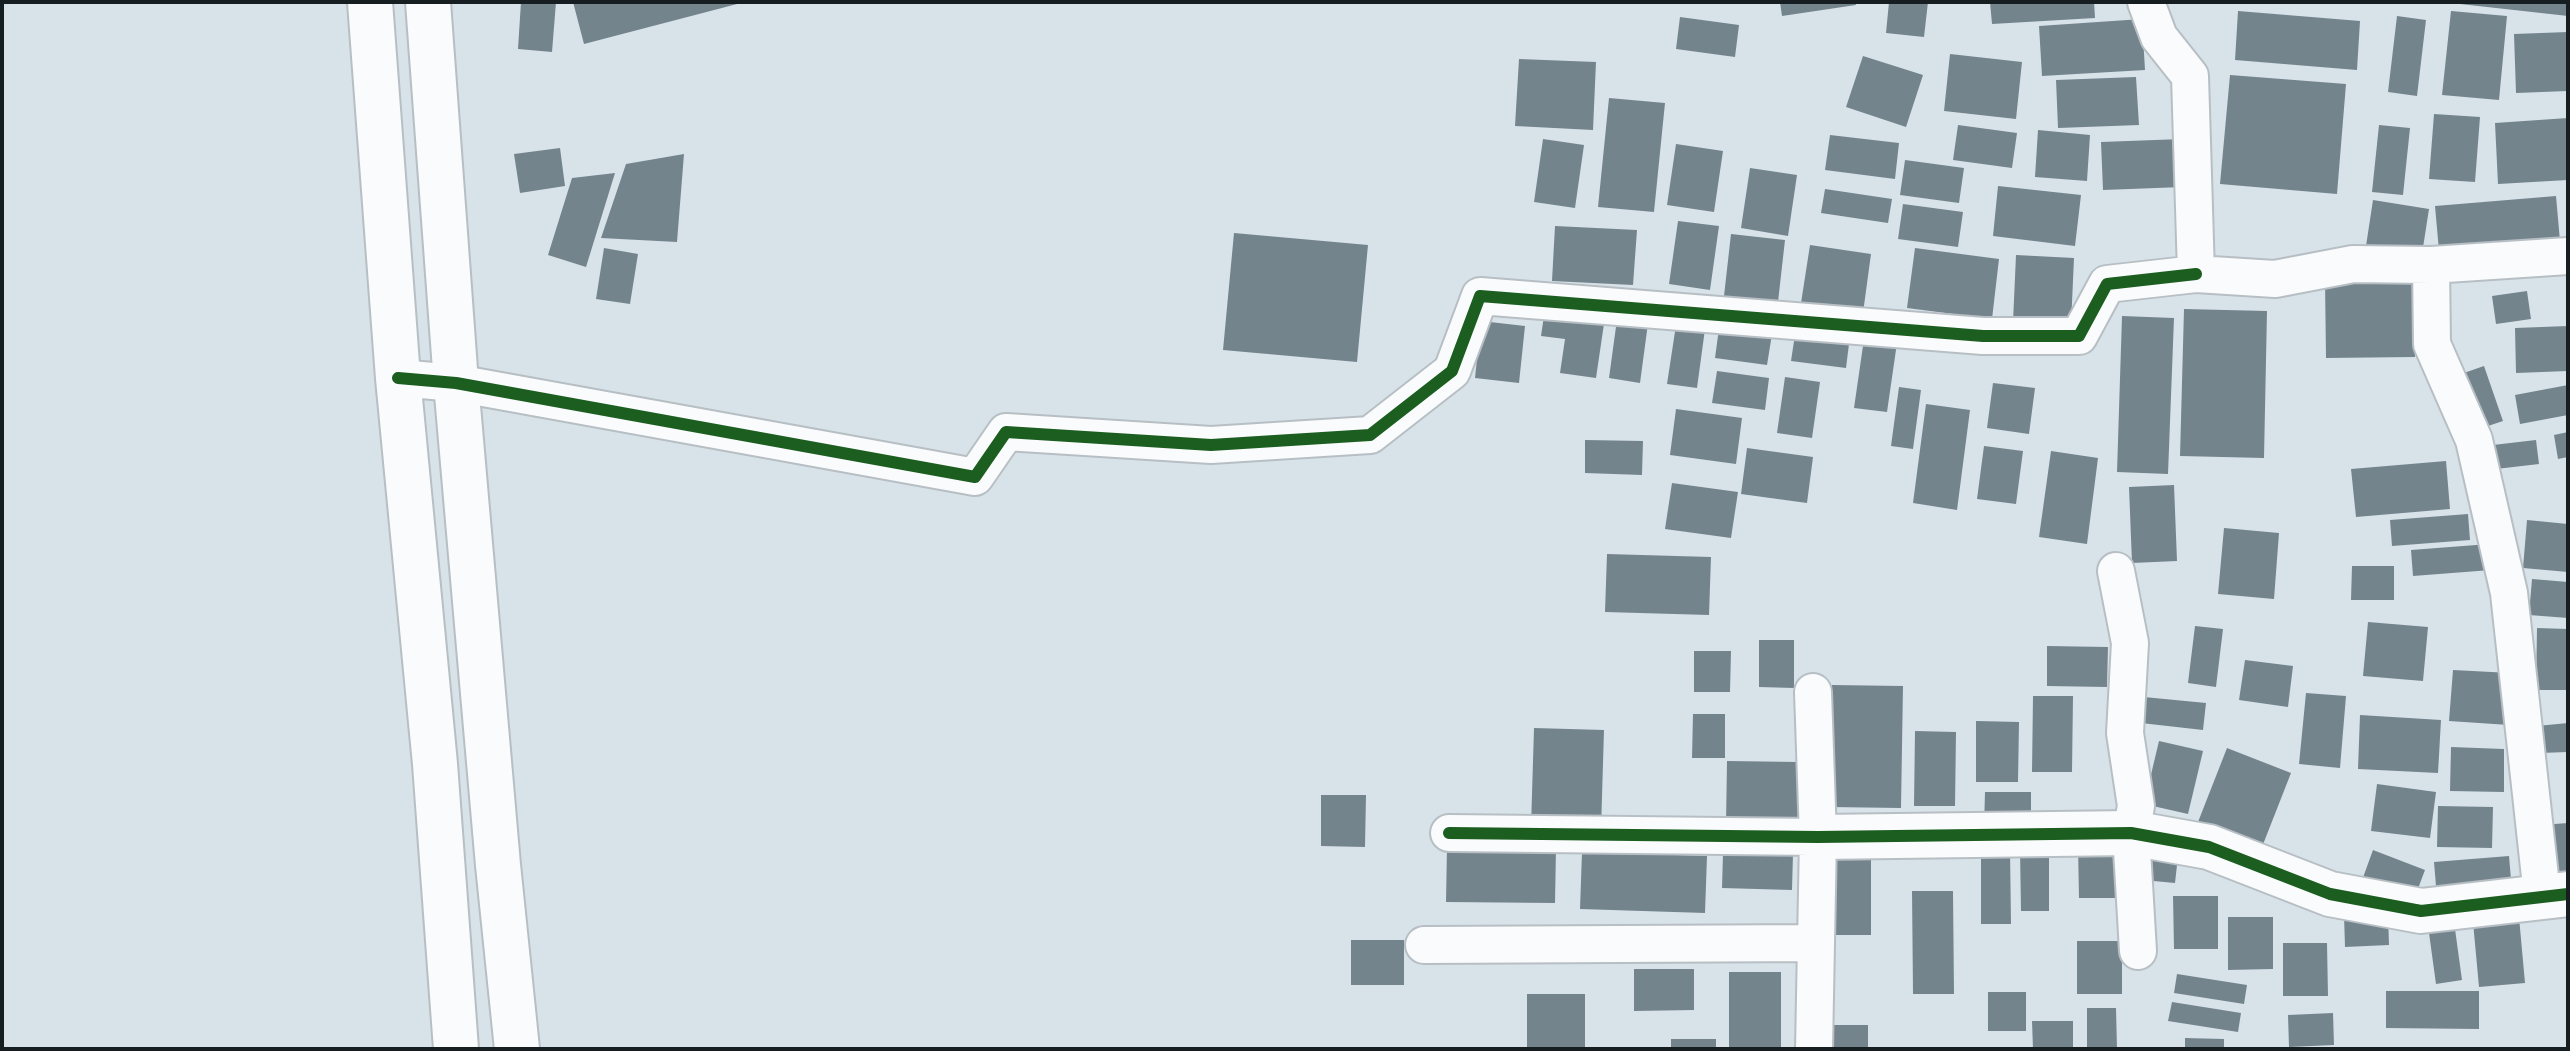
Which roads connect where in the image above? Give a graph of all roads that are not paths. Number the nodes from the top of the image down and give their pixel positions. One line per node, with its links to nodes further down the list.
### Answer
1 (370, 2): 7 (main road)
2 (428, 2): 8 (main road)
3 (2146, 2): 6 (street)
4 (2568, 256): 5 (street)
5 (2431, 265): 6 (street); 14 (street)
6 (2196, 274): 8 (street)
7 (398, 378): 8 (street); 18 (main road)
8 (456, 383): 19 (main road)
9 (2116, 571): 12 (street)
10 (1813, 692): 13 (street)
11 (1449, 833): 13 (street)
12 (2131, 833): 13 (main road); 14 (main road); 17 (street)
13 (1818, 837): 15 (street)
14 (2561, 896)
15 (1816, 943): 16 (street); 20 (street)
16 (1424, 945)
17 (2138, 951)
18 (456, 1049)
19 (517, 1049)
20 (1814, 1049)

